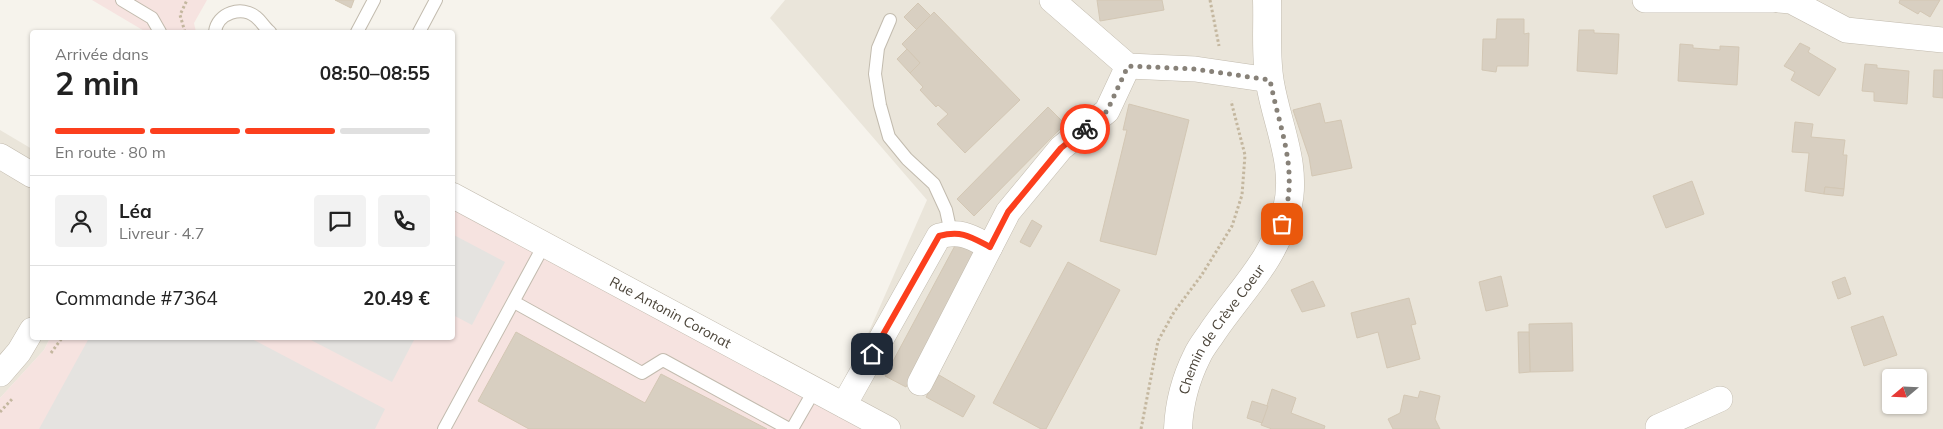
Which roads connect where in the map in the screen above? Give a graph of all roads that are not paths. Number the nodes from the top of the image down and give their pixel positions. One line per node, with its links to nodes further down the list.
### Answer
1 (122, 0): 10 (lane)
2 (374, 0): 13 (lane)
3 (436, 0): 14 (lane)
4 (1052, 0): 16 (street)
5 (1267, 0): 17 (street, Chemin de Crève Coeur)
6 (1645, 0): 7 (street)
7 (1773, 0)
8 (1779, 0): 15 (street)
9 (890, 20): 21 (lane)
10 (159, 30)
11 (216, 30): 12 (lane)
12 (268, 30)
13 (359, 30)
14 (420, 30)
15 (1943, 40)
16 (1128, 66): 17 (street); 23 (street)
17 (1270, 80): 34 (street, Chemin de Crève Coeur)
18 (0, 156): 19 (street)
19 (30, 174)
20 (455, 197): 22 (street, Rue Antonin Coronat)
21 (951, 233): 23 (street); 30 (street)
22 (544, 245): 24 (lane); 28 (street, Rue Antonin Coronat)
23 (990, 247): 27 (street)
24 (514, 302): 31 (lane); 32 (lane)
25 (30, 333): 26 (street)
26 (0, 374)
27 (920, 383)
28 (815, 389): 30 (street, Rue Antonin Coronat); 32 (lane)
29 (1720, 400): 35 (street)
30 (844, 405): 33 (street, Rue Antonin Coronat)
31 (444, 429)
32 (791, 429)
33 (888, 429)
34 (1178, 429)
35 (1659, 429)

